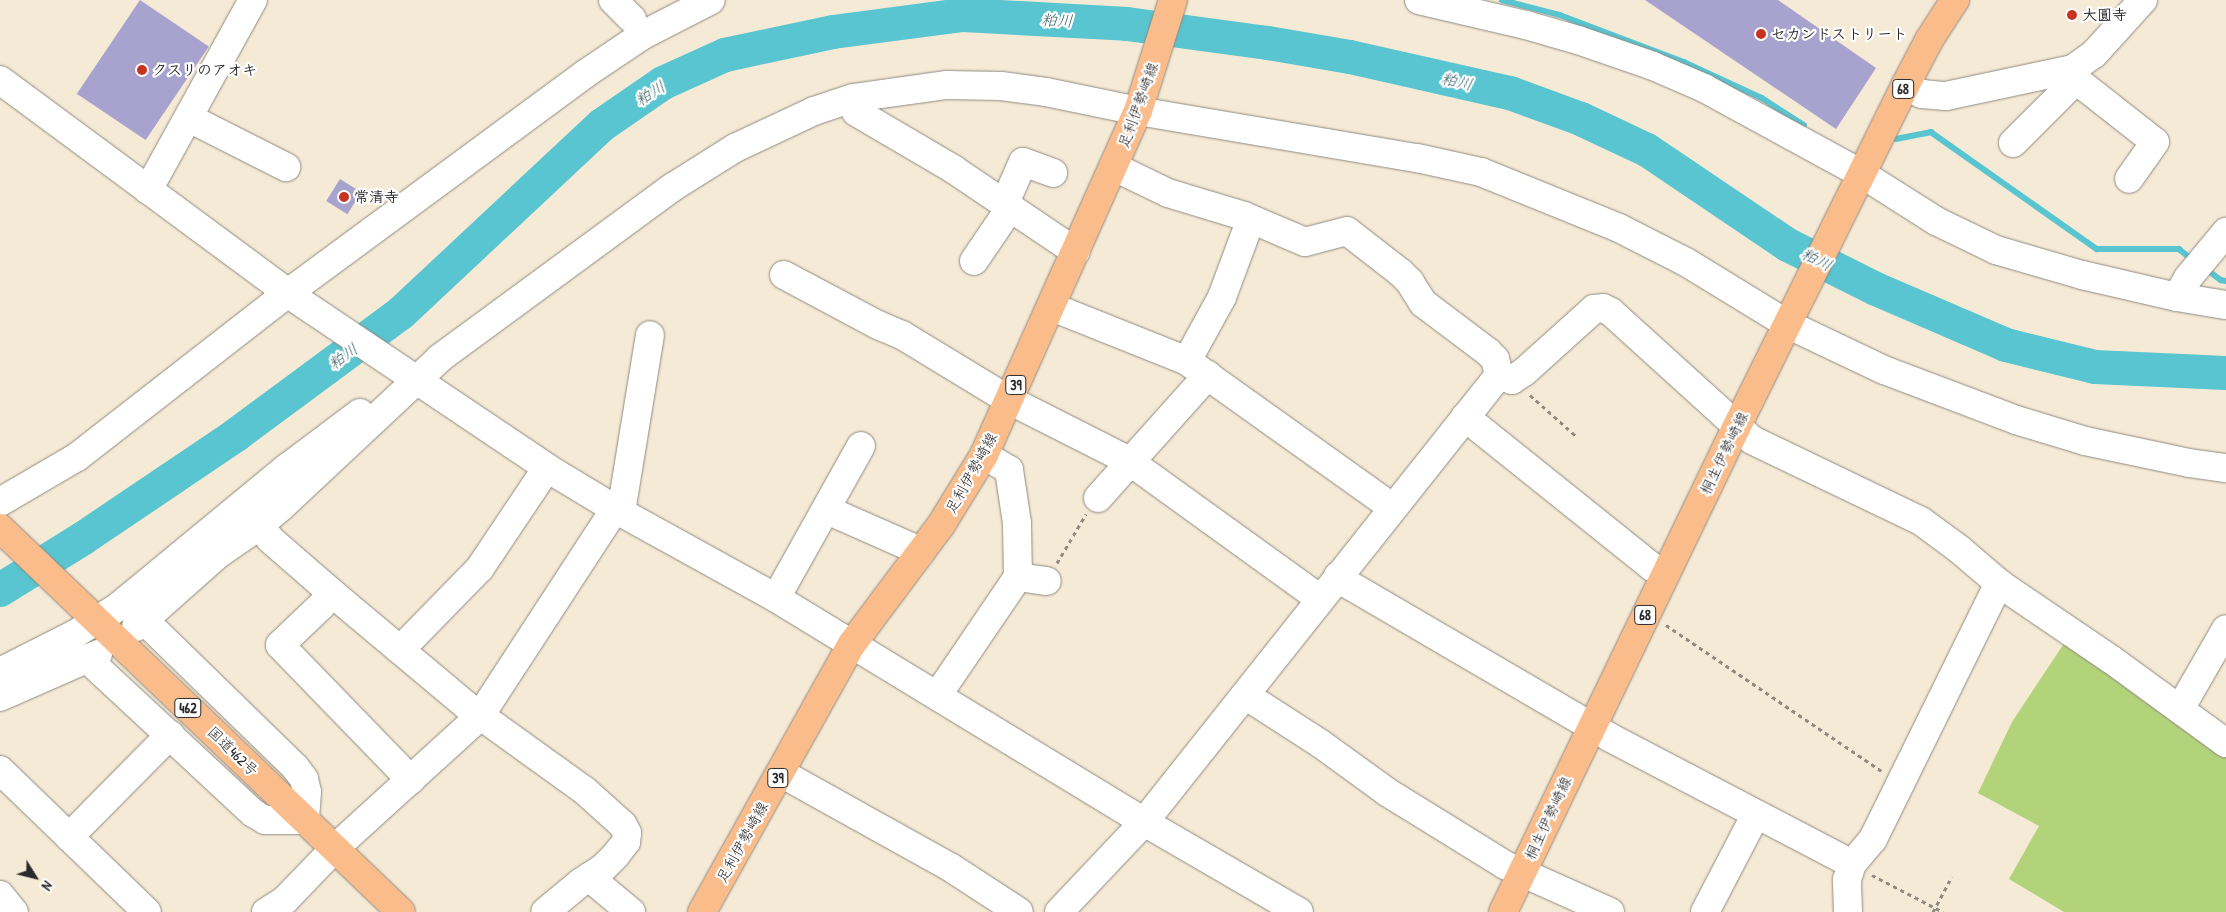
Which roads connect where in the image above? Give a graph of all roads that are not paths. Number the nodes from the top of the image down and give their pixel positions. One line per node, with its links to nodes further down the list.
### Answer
1 (253, 0): 14 (street)
2 (612, 0): 8 (street)
3 (711, 0): 28 (street)
4 (1173, 0): 12 (main road, 足利伊勢崎線 / 39)
5 (1419, 0): 19 (street)
6 (1955, 0): 11 (main road, 桐生伊勢崎線 / 68)
7 (2143, 0): 9 (street)
8 (632, 19)
9 (2074, 75): 11 (street); 15 (street); 20 (street)
10 (0, 80): 21 (street)
11 (1905, 86): 19 (main road, 桐生伊勢崎線 / 68)
12 (1140, 107): 17 (main road, 足利伊勢崎線 / 39); 32 (street); 36 (street)
13 (856, 112): 22 (street)
14 (188, 118): 16 (street); 21 (street)
15 (2014, 143)
16 (286, 167)
17 (1114, 167): 23 (street); 25 (main road, 足利伊勢崎線 / 39)
18 (1053, 173): 22 (street)
19 (1860, 178): 29 (street); 32 (main road, 桐生伊勢崎線 / 68)
20 (2129, 179)
21 (148, 190): 28 (street)
22 (1007, 206): 25 (street); 26 (street)
23 (1251, 219): 34 (street); 35 (street)
24 (2226, 232): 29 (street)
25 (1076, 252): 31 (main road, 足利伊勢崎線 / 39)
26 (974, 261)
27 (784, 275): 37 (street)
28 (290, 295): 36 (street); 46 (street)
29 (2177, 297): 30 (street)
30 (2226, 305)
31 (1052, 307): 34 (street); 37 (main road, 足利伊勢崎線 / 39)
32 (1789, 321): 39 (main road, 桐生伊勢崎線 / 68); 44 (street)
33 (650, 335): 49 (street)
34 (1197, 368): 42 (street); 47 (street)
35 (1501, 379): 38 (street); 39 (street)
36 (412, 380): 43 (street); 50 (street); 61 (street)
37 (1009, 400): 41 (main road, 足利伊勢崎線 / 39); 42 (street)
38 (1465, 417): 47 (street); 53 (street)
39 (1736, 428): 53 (main road, 桐生伊勢崎線 / 68); 57 (street)
40 (861, 446): 48 (street)
41 (984, 455): 52 (main road, 足利伊勢崎線 / 39); 55 (street)
42 (1129, 461): 45 (street); 60 (street)
43 (547, 468): 49 (street); 64 (street)
44 (2226, 468)
45 (1098, 498)
46 (0, 502)
47 (1393, 508): 54 (street)
48 (827, 510): 52 (street); 59 (street)
49 (618, 511): 59 (street); 70 (street)
50 (259, 526): 58 (street); 78 (street)
51 (0, 528): 61 (main road, 国道462号 / 462)
52 (920, 553): 63 (main road, 足利伊勢崎線 / 39)
53 (1665, 574): 71 (main road, 桐生伊勢崎線 / 68)
54 (1338, 576): 60 (street); 71 (street)
55 (1018, 577): 56 (street); 66 (street)
56 (1047, 582)
57 (2000, 584): 69 (street); 82 (street)
58 (332, 593): 64 (street); 76 (street)
59 (776, 598): 63 (street)
60 (1320, 599): 67 (street)
61 (94, 618): 65 (street); 78 (main road, 国道462号 / 462)
62 (2226, 629): 69 (street)
63 (852, 644): 66 (street); 74 (main road, 足利伊勢崎線 / 39)
64 (400, 650): 70 (street)
65 (0, 672)
66 (937, 696): 79 (street)
67 (1245, 696): 79 (street); 83 (street)
68 (0, 697): 72 (street)
69 (2180, 709): 73 (street)
70 (480, 716): 76 (street); 84 (street)
71 (1592, 726): 77 (street); 83 (main road, 桐生伊勢崎線 / 68)
72 (170, 735): 78 (street); 80 (street)
73 (2226, 743)
74 (781, 773): 92 (main road, 足利伊勢崎線 / 39); 93 (street)
75 (2, 776): 80 (street)
76 (411, 780): 81 (street)
77 (1756, 814): 82 (street); 98 (street)
78 (305, 820): 81 (main road, 国道462号 / 462)
79 (1144, 822): 94 (street); 95 (street)
80 (69, 836): 87 (street)
81 (334, 849): 88 (street); 89 (main road, 国道462号 / 462)
82 (1852, 864): 99 (street)
83 (1522, 874): 96 (main road, 桐生伊勢崎線 / 68); 97 (street)
84 (590, 877): 90 (street); 91 (street)
85 (0, 895): 86 (street)
86 (14, 912)
87 (147, 912)
88 (266, 912)
89 (401, 912)
90 (544, 912)
91 (631, 912)
92 (702, 912)
93 (1019, 912)
94 (1059, 912)
95 (1299, 912)
96 (1503, 912)
97 (1610, 912)
98 (1705, 912)
99 (1848, 912)

